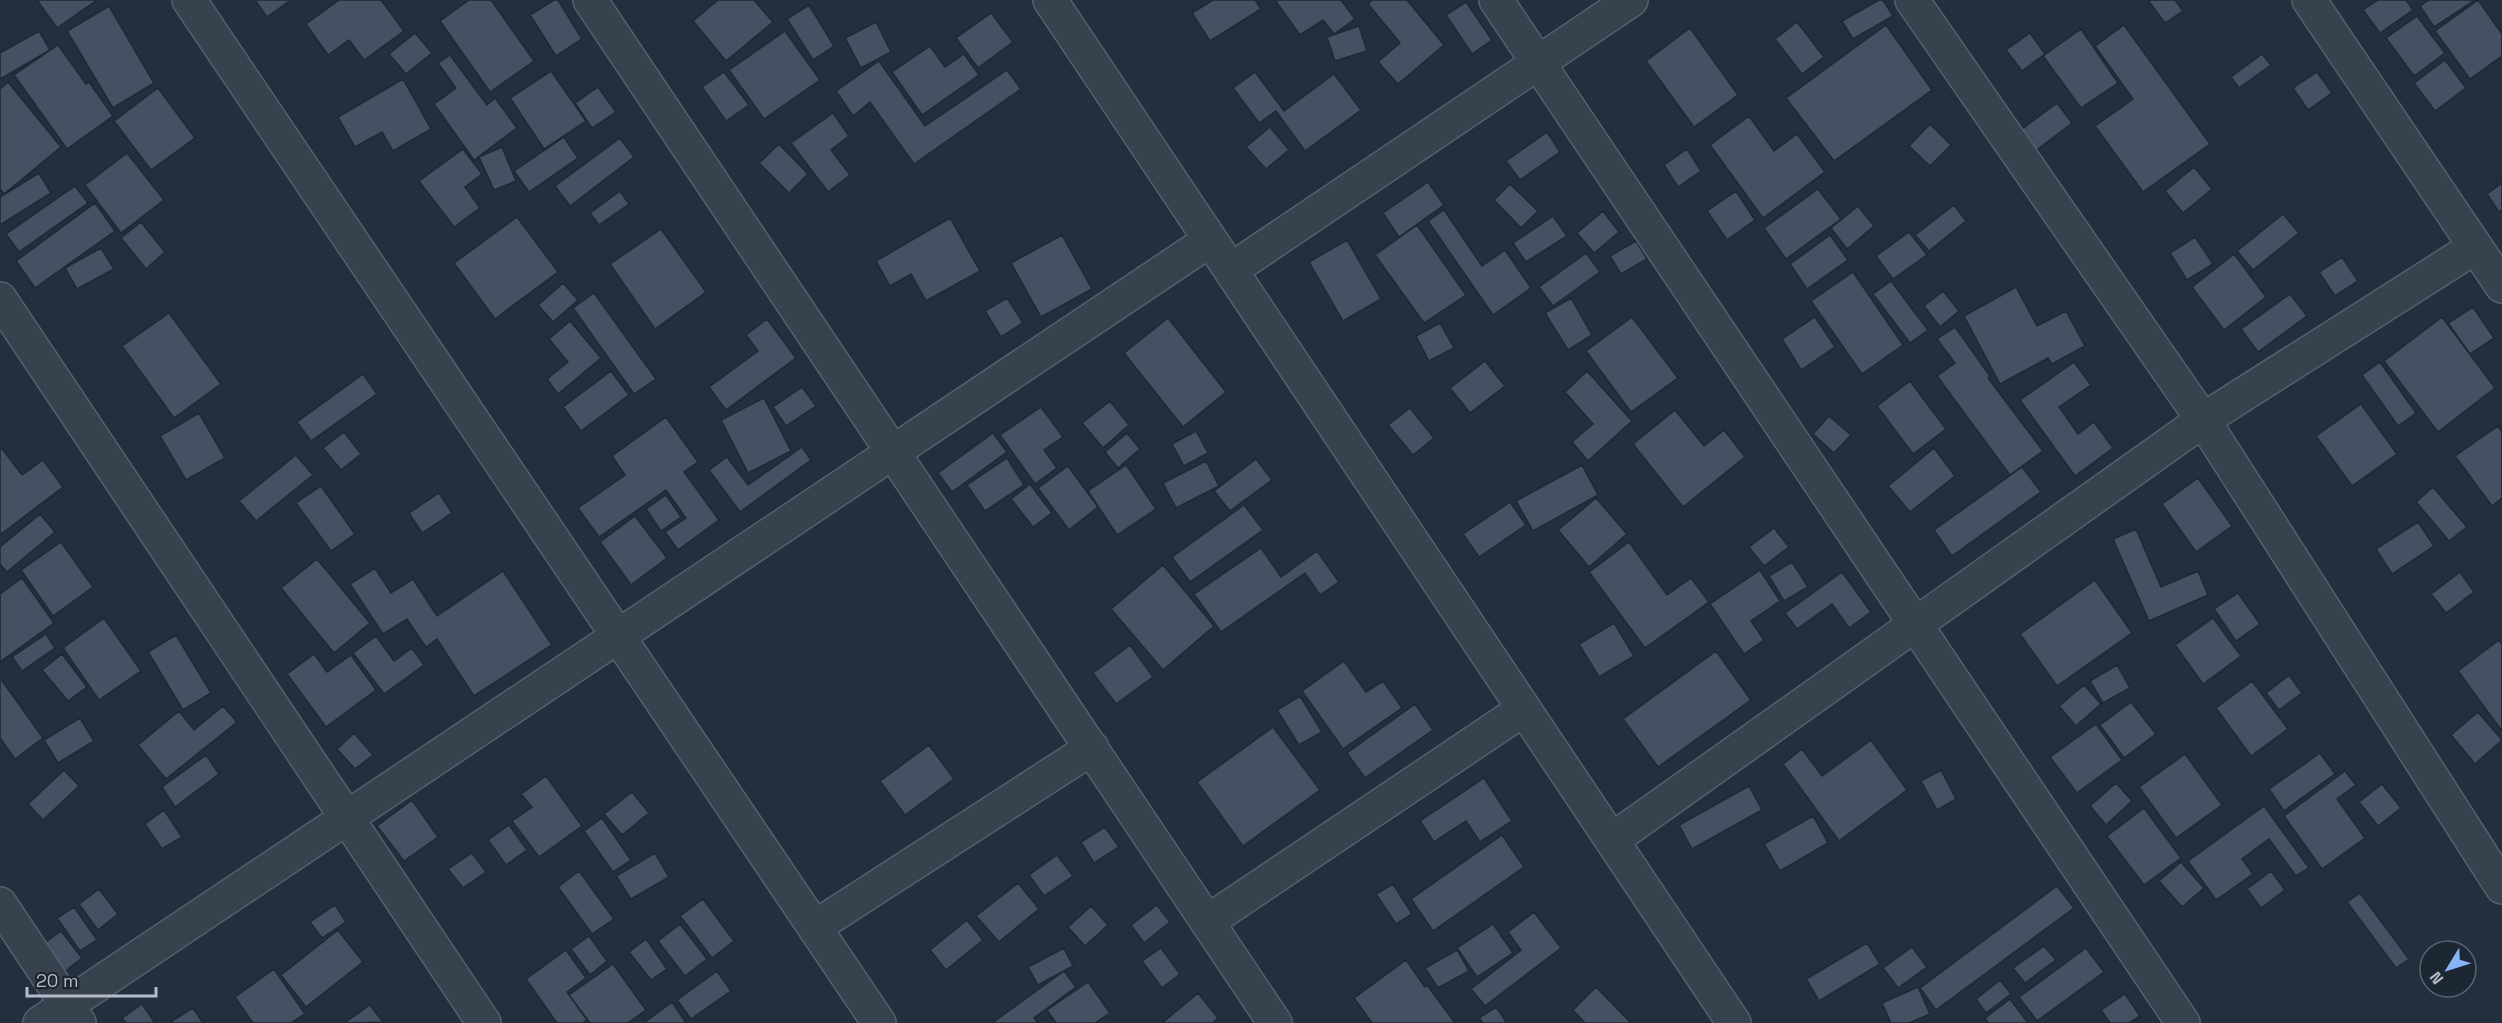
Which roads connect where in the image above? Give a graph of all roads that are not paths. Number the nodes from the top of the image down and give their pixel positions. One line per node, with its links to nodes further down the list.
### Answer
1 (189, 0): 17 (street)
2 (590, 0): 15 (street)
3 (1050, 0): 9 (street)
4 (1496, 0): 8 (street)
5 (1631, 0): 8 (street)
6 (1912, 0): 14 (street)
7 (2309, 0): 10 (street)
8 (1538, 63): 11 (street); 16 (street)
9 (1210, 240): 11 (street); 15 (street)
10 (2475, 247): 12 (street); 14 (street)
11 (1231, 270): 18 (street)
12 (2502, 286)
13 (0, 299): 20 (street)
14 (2203, 420): 16 (street); 22 (street)
15 (893, 453): 17 (street); 19 (street)
16 (1915, 624): 21 (street); 32 (street)
17 (617, 636): 20 (street); 25 (street)
18 (1524, 709): 21 (street); 24 (street)
19 (1092, 748): 24 (street); 25 (street)
20 (347, 818): 26 (street); 28 (street)
21 (1612, 840): 31 (street)
22 (2502, 887)
23 (0, 904): 26 (street)
24 (1207, 922): 30 (street)
25 (815, 927): 29 (street)
26 (73, 1014): 27 (street)
27 (40, 1023)
28 (484, 1023)
29 (879, 1023)
30 (1275, 1023)
31 (1734, 1023)
32 (2183, 1023)

